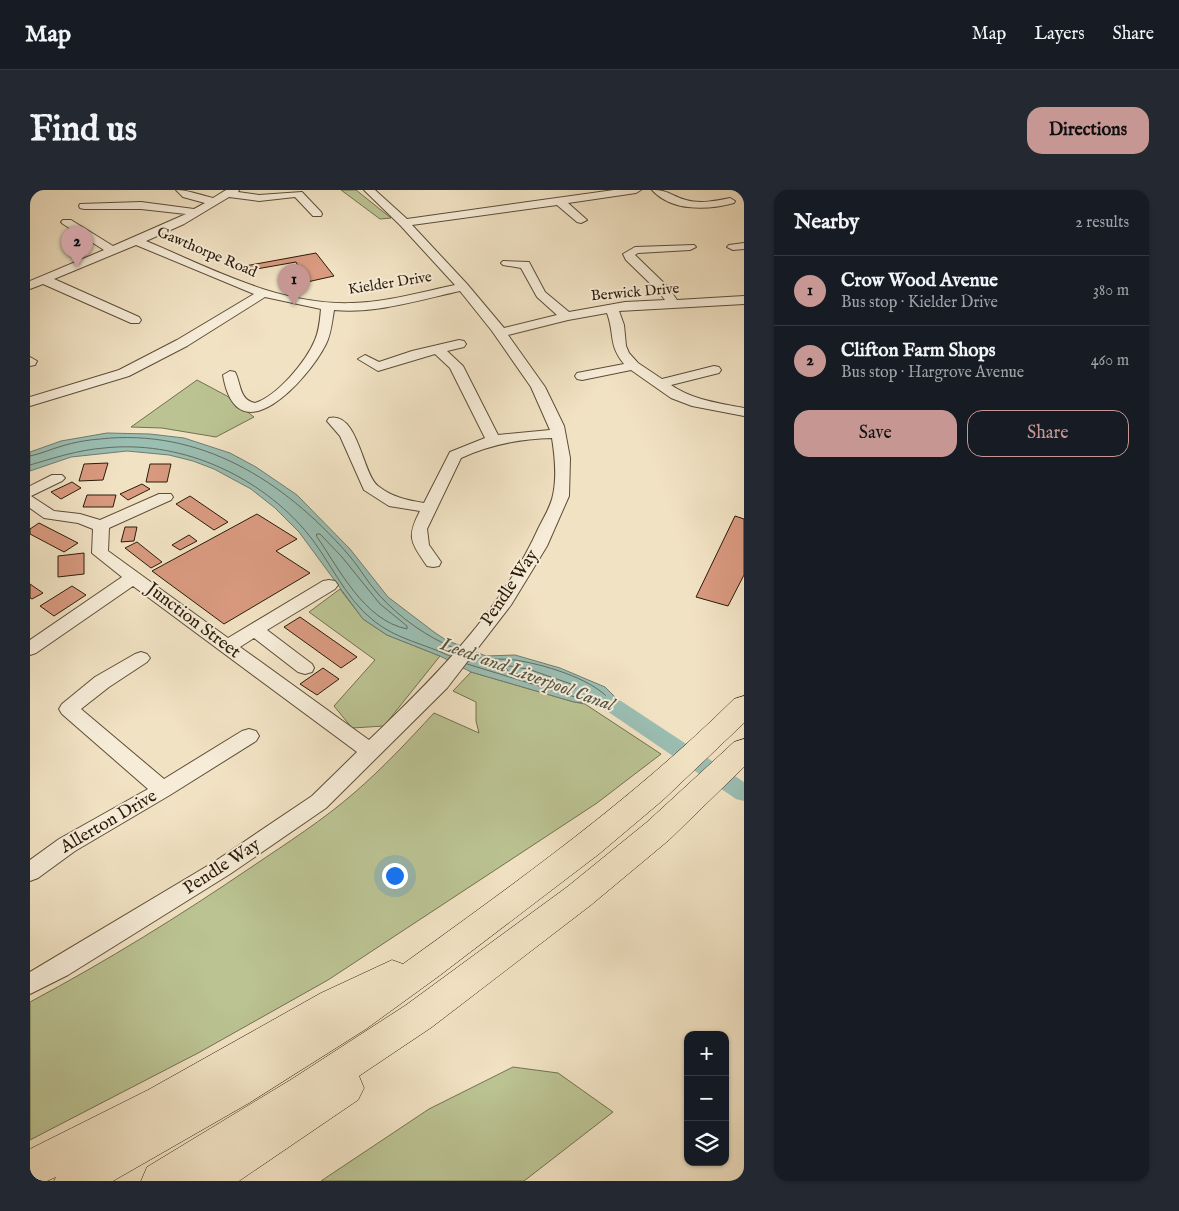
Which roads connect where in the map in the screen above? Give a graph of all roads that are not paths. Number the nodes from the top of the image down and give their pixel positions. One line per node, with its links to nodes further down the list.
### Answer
1 (181, 190): 8 (street)
2 (369, 190): 14 (street, Pendle Way)
3 (636, 190): 6 (street)
4 (657, 190): 7 (street)
5 (231, 192): 8 (street); 11 (street)
6 (559, 201): 13 (street); 14 (street)
7 (730, 201)
8 (216, 202): 10 (street)
9 (84, 206): 10 (street)
10 (197, 213): 15 (street)
11 (317, 214)
12 (81, 218): 17 (street)
13 (581, 220)
14 (404, 223): 21 (street, Pendle Way)
15 (137, 241): 17 (street); 22 (street, Gawthorpe Road)
16 (690, 247): 24 (street)
17 (112, 250): 19 (street)
18 (507, 263): 27 (street)
19 (43, 279): 20 (street); 28 (street)
20 (30, 285)
21 (462, 287): 25 (street, Kielder Drive); 29 (street, Pendle Way)
22 (263, 293): 25 (street, Kielder Drive); 38 (street)
23 (744, 300): 24 (street, Berwick Drive)
24 (674, 305): 26 (street, Berwick Drive)
25 (328, 306): 35 (street)
26 (612, 308): 27 (street, Berwick Drive); 33 (street)
27 (567, 316): 29 (street, Berwick Drive)
28 (135, 320)
29 (501, 334): 41 (street, Pendle Way)
30 (460, 344): 31 (street)
31 (438, 349): 32 (street); 42 (street)
32 (370, 366)
33 (633, 366): 36 (street); 37 (street)
34 (714, 370): 37 (street)
35 (230, 375)
36 (582, 376)
37 (659, 384): 39 (street)
38 (30, 402)
39 (744, 412)
40 (334, 421): 47 (street)
41 (558, 434): 42 (street); 53 (street, Pendle Way)
42 (493, 439): 47 (street)
43 (56, 478): 44 (street)
44 (30, 492)
45 (165, 497): 48 (street)
46 (30, 501): 48 (street)
47 (430, 508): 49 (street)
48 (101, 526): 50 (street, Junction Street)
49 (433, 562)
50 (134, 577): 54 (street, Junction Street); 55 (street)
51 (329, 585): 52 (street)
52 (255, 630): 54 (street); 57 (street)
53 (478, 635): 58 (street, Pendle Way)
54 (227, 647): 62 (street, Junction Street)
55 (30, 649)
56 (141, 658): 63 (street, Allerton Drive)
57 (305, 668)
58 (440, 683): 62 (street, Pendle Way)
59 (744, 706): 66 (highway)
60 (248, 736): 63 (street, Allerton Drive)
61 (744, 750): 65 (highway)
62 (370, 751): 67 (street, Pendle Way)
63 (163, 790): 64 (street, Allerton Drive)
64 (30, 872)
65 (532, 933): 70 (highway); 71 (highway)
66 (442, 954): 68 (highway); 69 (highway)
67 (30, 984)
68 (30, 1170)
69 (74, 1181)
70 (161, 1181)
71 (204, 1181)

